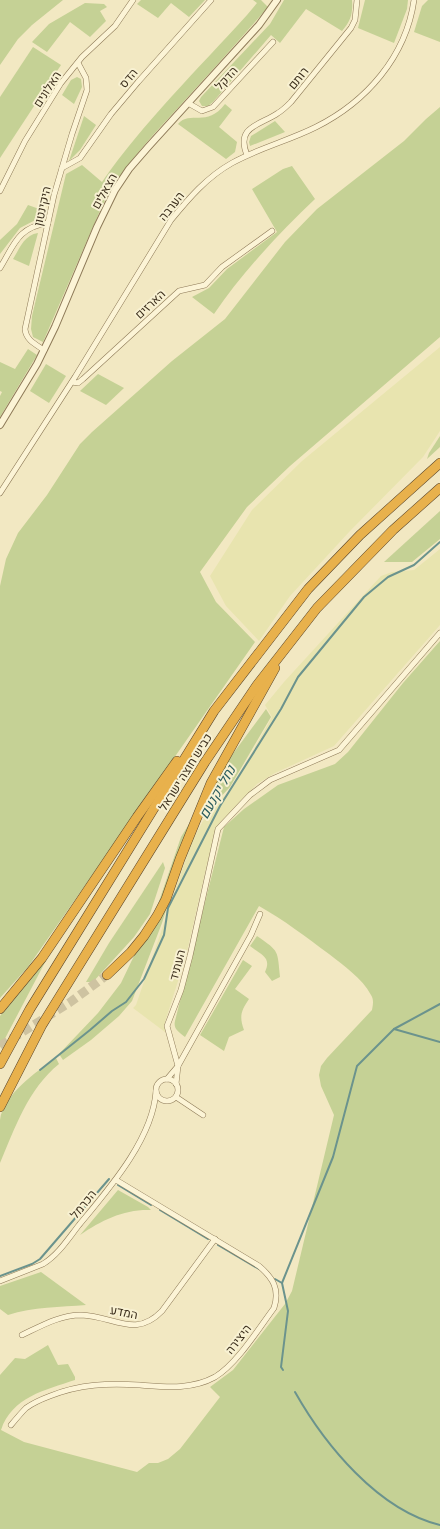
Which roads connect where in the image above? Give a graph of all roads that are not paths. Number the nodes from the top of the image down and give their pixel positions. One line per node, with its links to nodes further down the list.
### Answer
1 (131, 0): 7 (street, האלונים)
2 (211, 0): 10 (street, הדס)
3 (277, 0): 8 (street, הצאלים)
4 (357, 0): 9 (street, רותם)
5 (414, 0): 9 (street, הערבה)
6 (273, 42): 8 (street, הדקל)
7 (78, 62): 10 (street, היקינטון); 11 (street, האלונים)
8 (188, 103): 15 (street, הצאלים)
9 (247, 155): 16 (street, הערבה)
10 (62, 168): 12 (street, היקינטון)
11 (0, 191)
12 (48, 223): 14 (street); 15 (street, היקינטון)
13 (272, 231): 16 (street, הארזים)
14 (0, 268)
15 (44, 350): 17 (street, הצאלים)
16 (72, 382): 20 (street, הערבה)
17 (0, 425)
18 (440, 463): 23 (highway, כביש חוצה ישראל)
19 (440, 488): 22 (highway, כביש חוצה ישראל)
20 (0, 493)
21 (440, 633): 28 (street, העתיד)
22 (287, 646): 25 (highway); 34 (highway, כביש חוצה ישראל)
23 (214, 710): 26 (highway); 27 (highway, כביש חוצה ישראל)
24 (260, 914): 28 (street)
25 (107, 975)
26 (0, 1009)
27 (0, 1064)
28 (178, 1066): 29 (street); 30 (street)
29 (166, 1079): 30 (street); 31 (street)
30 (176, 1084): 32 (street)
31 (156, 1091): 33 (street); 35 (street, הכרמל)
32 (176, 1097): 33 (street); 36 (street)
33 (166, 1101): 35 (street)
34 (0, 1107)
35 (153, 1110): 37 (street, הכרמל)
36 (203, 1115)
37 (116, 1180): 38 (street, היצירה); 39 (street, הכרמל)
38 (215, 1239): 40 (street, המדע); 41 (street, היצירה)
39 (0, 1281)
40 (22, 1334)
41 (11, 1425)

